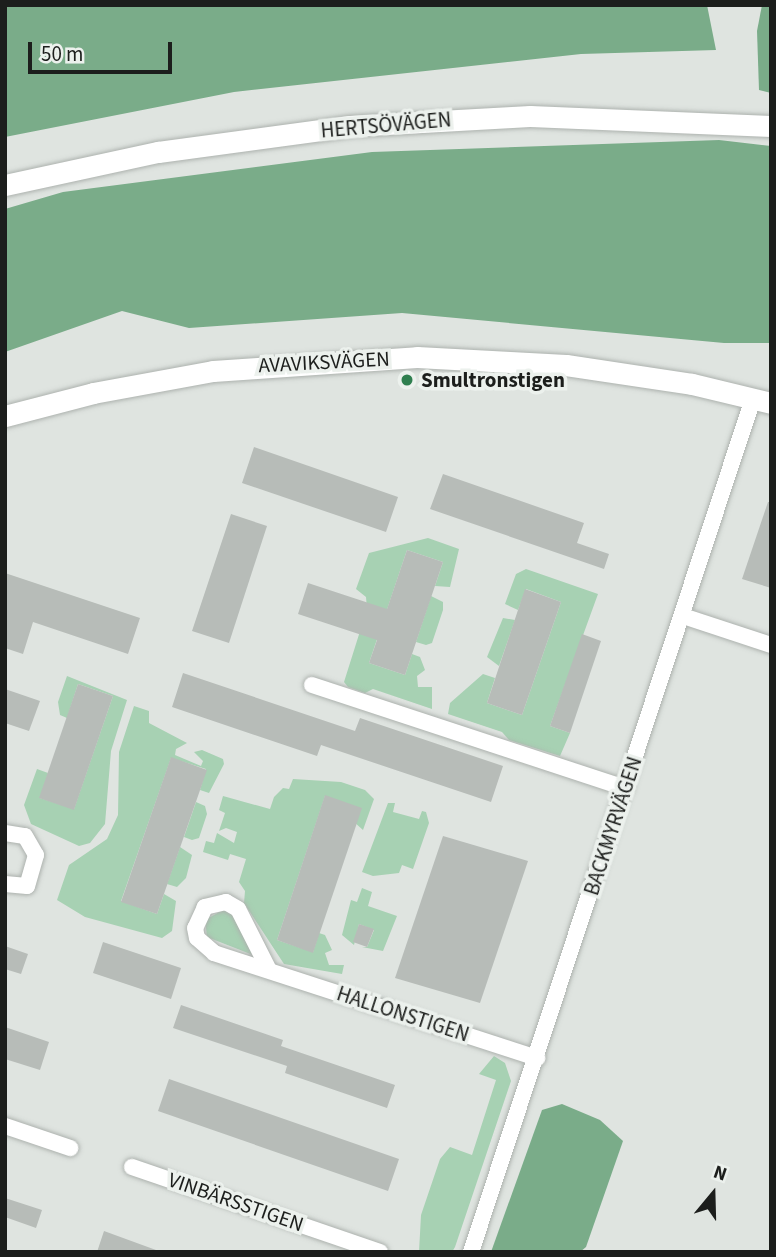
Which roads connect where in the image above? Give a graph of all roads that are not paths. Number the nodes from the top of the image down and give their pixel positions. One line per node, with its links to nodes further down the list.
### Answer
1 (771, 126): 2 (main road, HERTSÖVÄGEN)
2 (5, 185)
3 (762, 401): 4 (main road, AVAVIKSVÄGEN); 5 (street, BACKMYRVÄGEN)
4 (5, 416)
5 (683, 616): 6 (street); 8 (street, BACKMYRVÄGEN)
6 (771, 645)
7 (312, 685): 8 (street)
8 (626, 788): 12 (street, BACKMYRVÄGEN)
9 (5, 832): 10 (street)
10 (5, 884)
11 (269, 970): 11 (street, HALLONSTIGEN); 12 (street, HALLONSTIGEN)
12 (537, 1058): 17 (street, BACKMYRVÄGEN)
13 (5, 1126): 14 (street)
14 (71, 1148)
15 (132, 1167): 16 (street, VINBÄRSSTIGEN)
16 (380, 1252)
17 (471, 1252)

